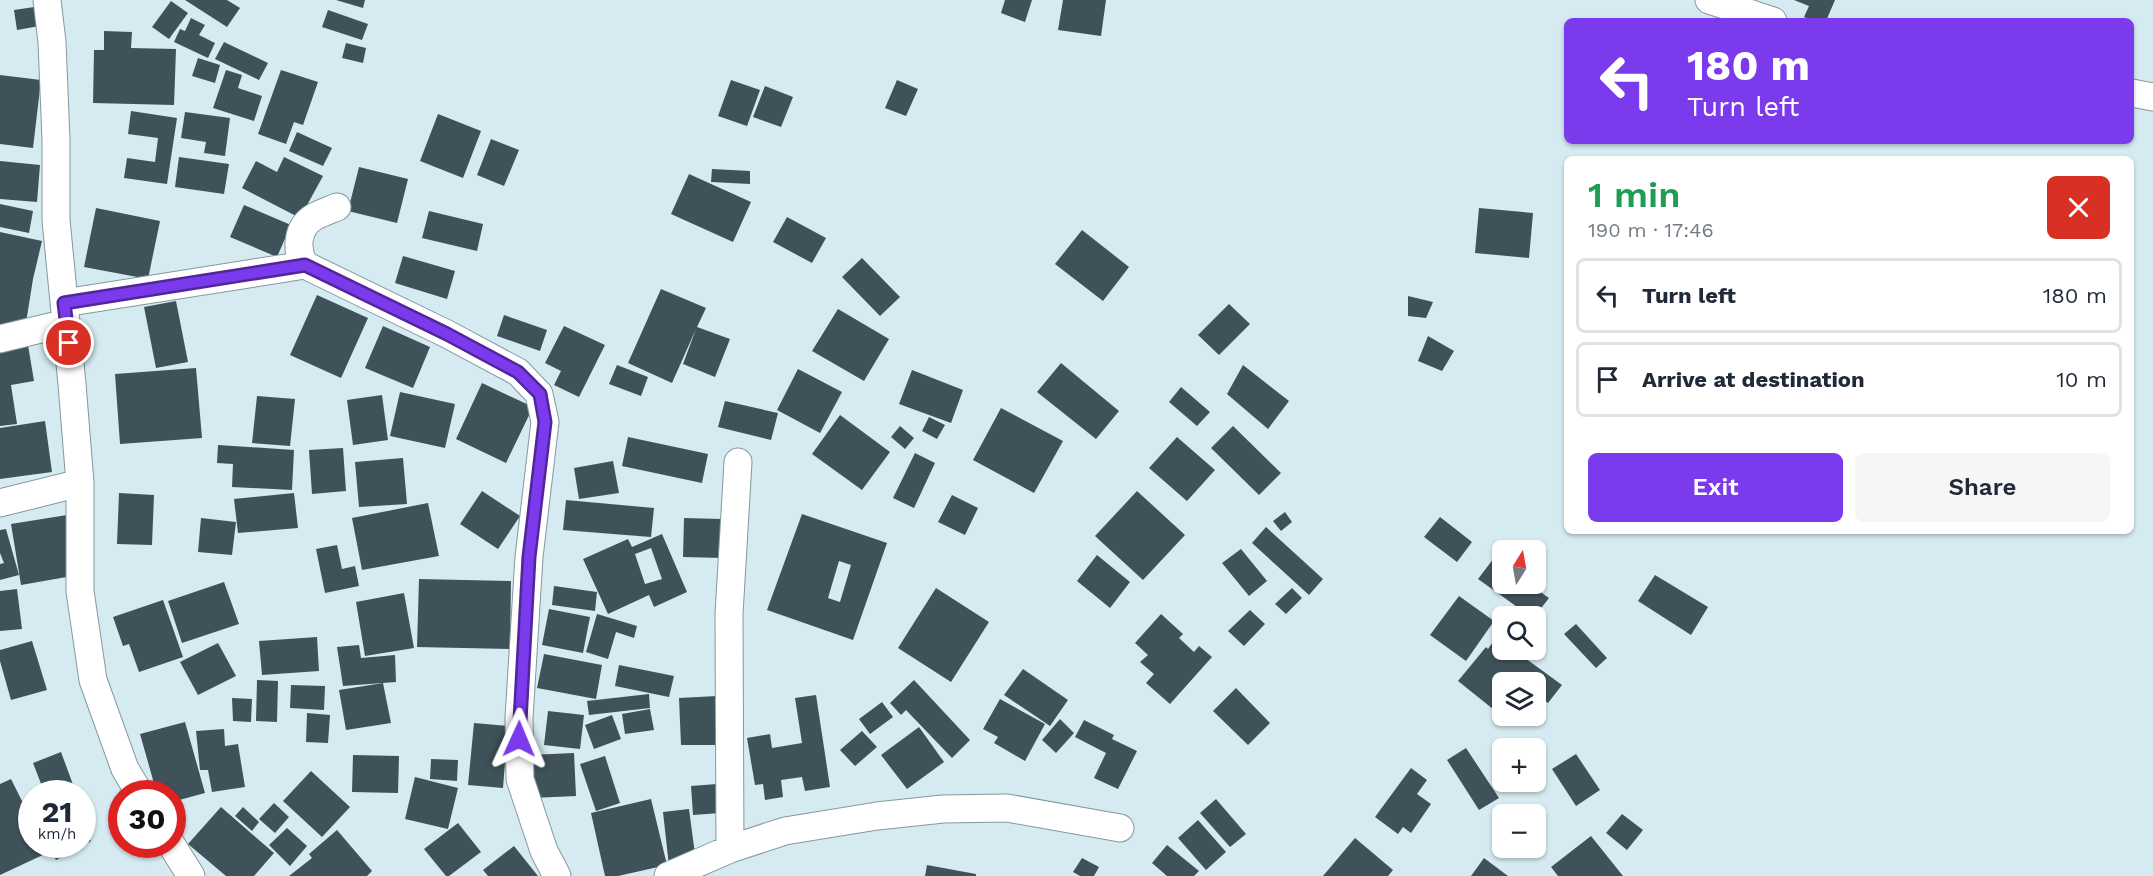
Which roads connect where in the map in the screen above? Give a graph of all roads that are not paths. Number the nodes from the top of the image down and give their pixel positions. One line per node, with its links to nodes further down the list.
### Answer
1 (47, 0): 8 (street)
2 (1709, 0): 3 (street)
3 (1764, 18)
4 (2134, 93): 5 (street)
5 (2153, 97)
6 (337, 207): 7 (street)
7 (305, 265): 8 (street); 18 (street)
8 (65, 313): 9 (street); 11 (street)
9 (0, 339)
10 (738, 462): 15 (street)
11 (80, 483): 12 (street); 13 (street)
12 (0, 502)
13 (132, 780)
14 (1120, 828): 15 (street)
15 (730, 849): 19 (street)
16 (180, 858): 17 (street)
17 (191, 876)
18 (557, 876)
19 (668, 876)

